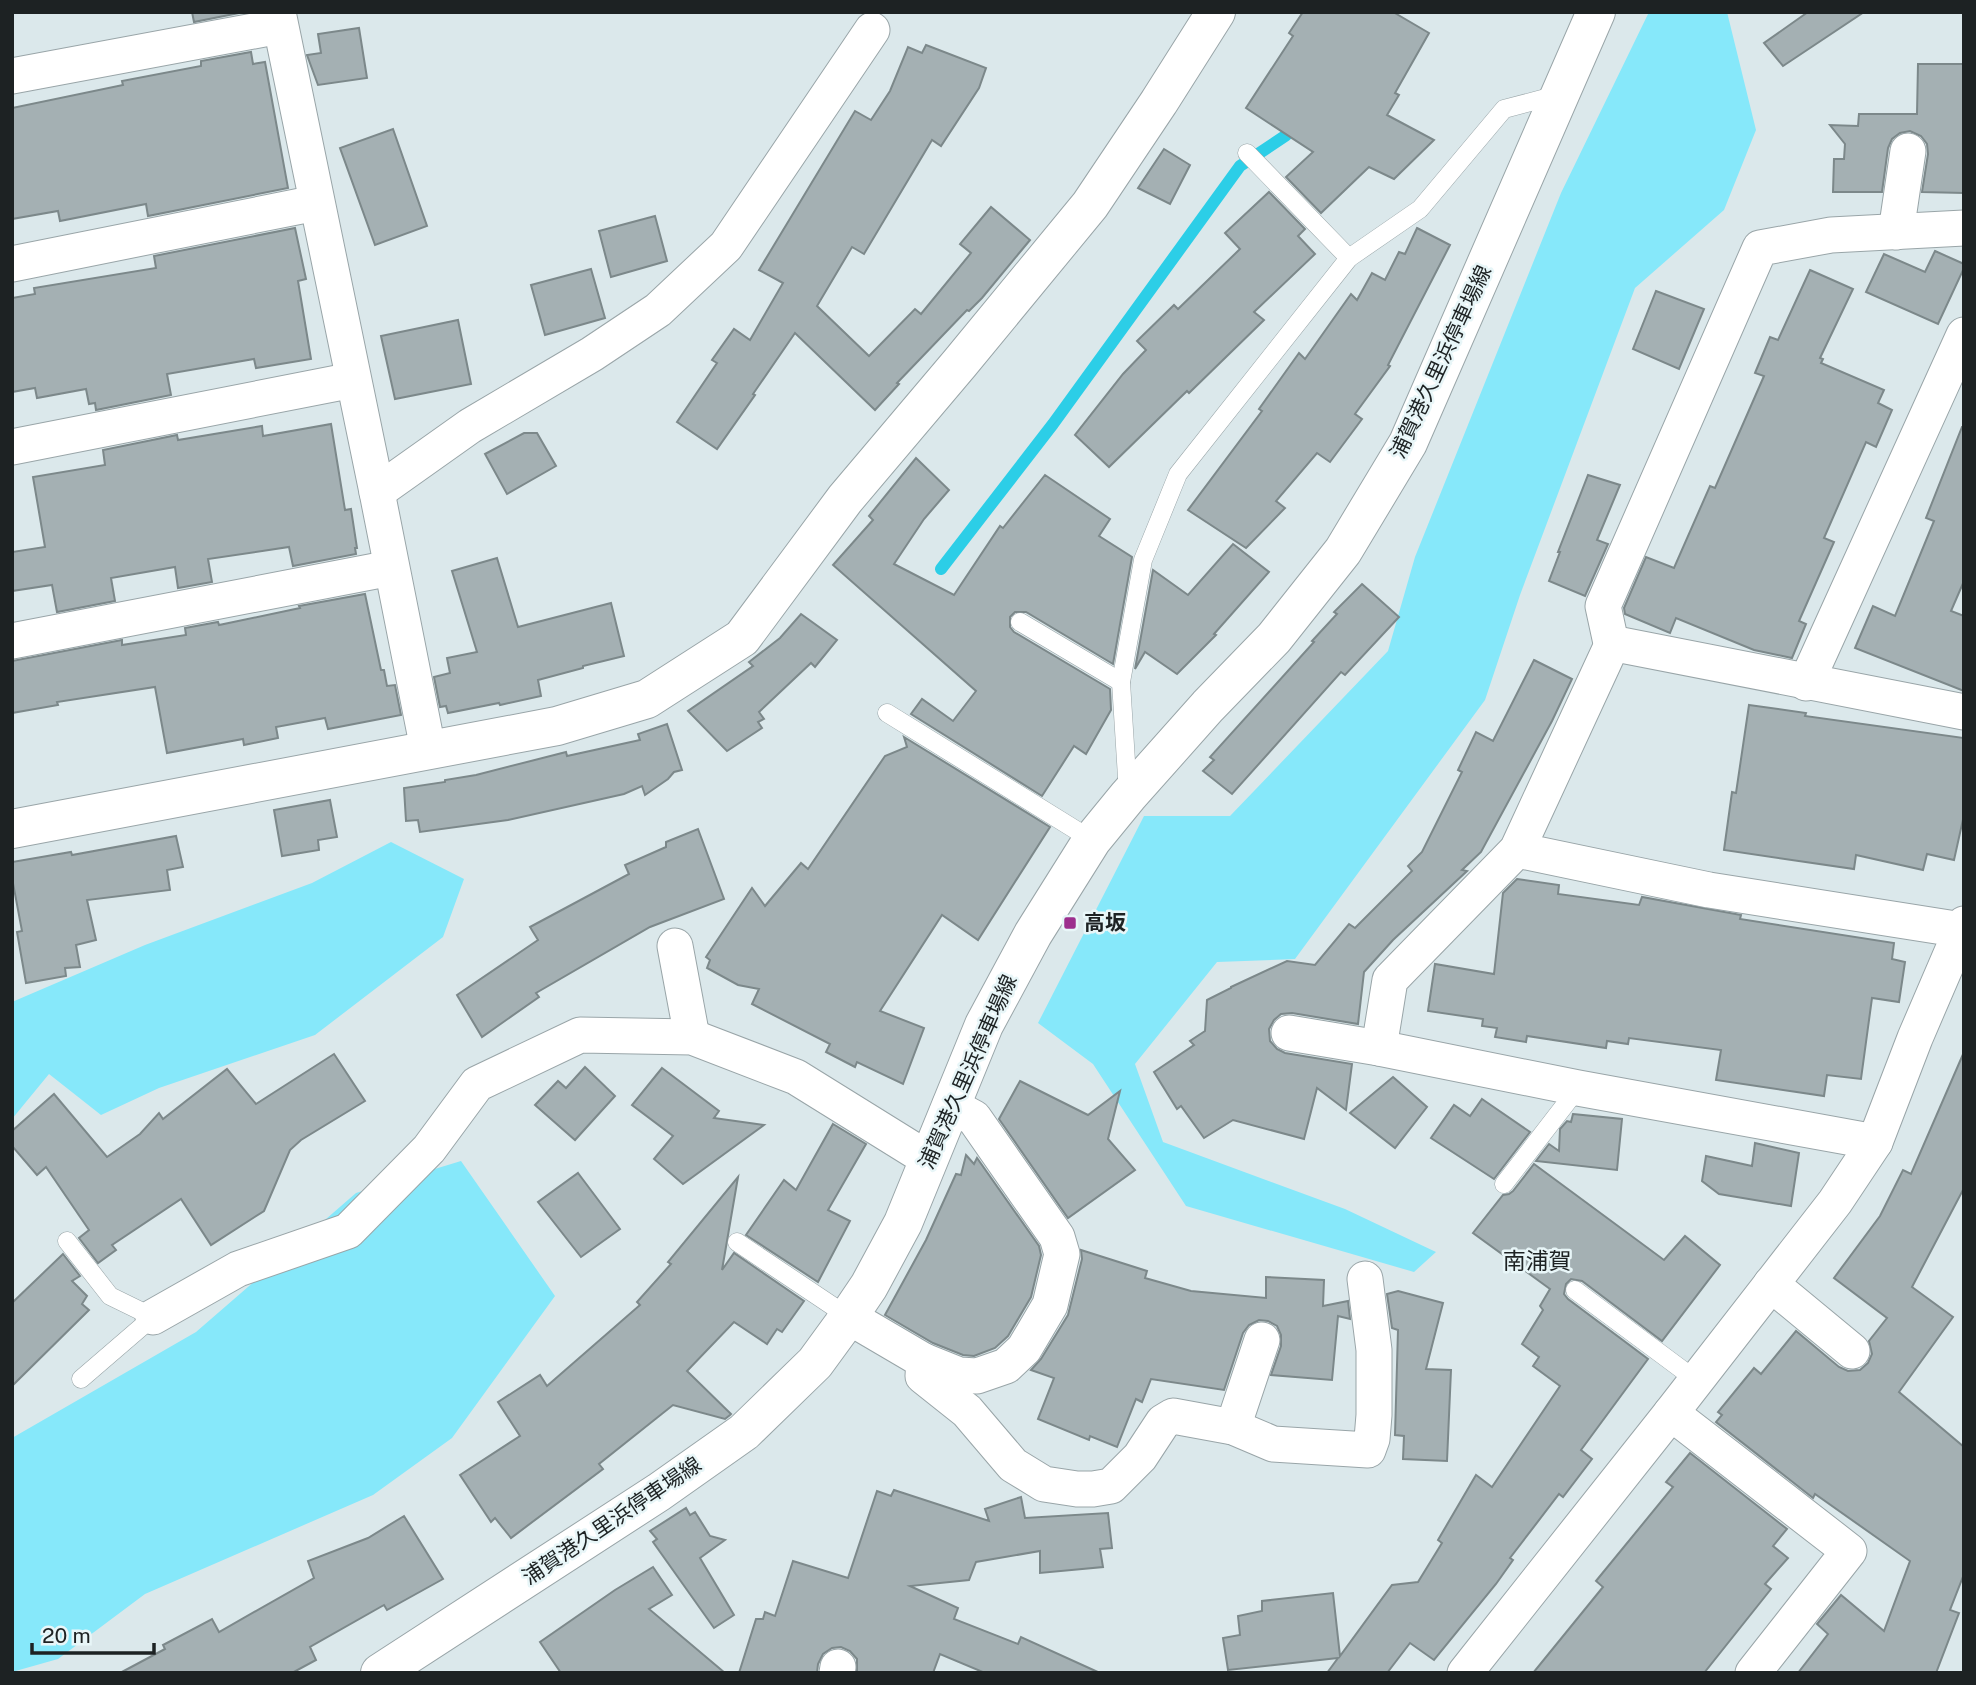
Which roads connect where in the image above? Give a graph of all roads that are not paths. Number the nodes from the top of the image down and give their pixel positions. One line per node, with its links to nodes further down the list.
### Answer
1 (1216, 12): 26 (main road)
2 (1597, 12): 6 (main road, 浦賀港久里浜停車場線)
3 (279, 19): 5 (street); 9 (street)
4 (872, 30): 17 (street)
5 (12, 76)
6 (1562, 94): 12 (lane); 27 (main road, 浦賀港久里浜停車場線)
7 (1908, 150): 11 (street)
8 (1252, 159): 12 (lane)
9 (316, 203): 13 (street); 15 (street)
10 (1964, 228): 11 (street)
11 (1896, 232): 21 (street)
12 (1349, 258): 22 (lane)
13 (12, 264)
14 (1964, 335): 23 (street)
15 (353, 380): 16 (street); 17 (street)
16 (12, 447)
17 (377, 492): 18 (street)
18 (391, 568): 20 (street); 26 (street)
19 (1020, 622): 22 (lane)
20 (12, 641)
21 (1611, 643): 23 (street); 30 (street)
22 (1121, 682): 27 (lane)
23 (1807, 683): 24 (street)
24 (1964, 712)
25 (887, 713): 29 (lane)
26 (428, 749): 28 (main road)
27 (1128, 796): 29 (main road, 浦賀港久里浜停車場線)
28 (12, 829)
29 (1092, 840): 37 (main road, 浦賀港久里浜停車場線)
30 (1517, 850): 31 (street); 35 (street)
31 (1963, 927): 38 (street)
32 (675, 946): 34 (street)
33 (1289, 1033): 35 (street)
34 (692, 1037): 39 (street); 46 (street)
35 (1379, 1048): 36 (street)
36 (1578, 1088): 38 (street); 40 (lane)
37 (950, 1105): 39 (main road, 浦賀港久里浜停車場線); 50 (street)
38 (1875, 1142): 44 (street)
39 (928, 1159): 47 (main road, 浦賀港久里浜停車場線)
40 (1504, 1184)
41 (67, 1241): 46 (lane)
42 (737, 1242): 47 (lane)
43 (1365, 1279): 54 (street)
44 (1771, 1284): 49 (street); 52 (street)
45 (1575, 1290): 52 (lane)
46 (153, 1317): 51 (lane)
47 (849, 1317): 50 (street); 55 (main road, 浦賀港久里浜停車場線)
48 (1262, 1340): 54 (street)
49 (1852, 1351)
50 (924, 1361): 54 (street)
51 (81, 1379)
52 (1696, 1380): 53 (street)
53 (1671, 1413): 56 (street); 57 (street)
54 (1233, 1427)
55 (380, 1673)
56 (1465, 1673)
57 (1753, 1673)

